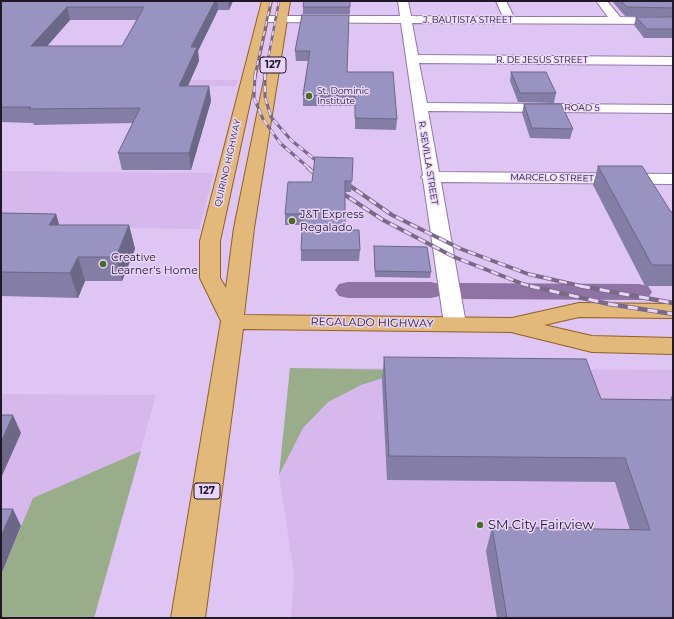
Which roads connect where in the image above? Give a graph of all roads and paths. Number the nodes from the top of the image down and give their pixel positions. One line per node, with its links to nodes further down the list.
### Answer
1 (267, 1): 6 (main road, QUIRINO HIGHWAY / 127)
2 (285, 1): 7 (main road, 127)
3 (403, 1): 8 (street, R. SEVILLA STREET)
4 (501, 1): 9 (street)
5 (601, 1): 10 (street)
6 (263, 18): 7 (street, J. BAUTISTA STREET); 19 (main road, QUIRINO HIGHWAY / 127)
7 (282, 19): 8 (street, J. BAUTISTA STREET); 19 (main road, 127)
8 (406, 19): 9 (street, J. BAUTISTA STREET); 12 (street, R. SEVILLA STREET)
9 (510, 20): 10 (street, J. BAUTISTA STREET)
10 (617, 21): 11 (street, J. BAUTISTA STREET)
11 (673, 21)
12 (412, 58): 13 (street, R. DE JESUS STREET); 14 (street, R. SEVILLA STREET)
13 (673, 61)
14 (419, 107): 15 (street, ROAD 5); 16 (street, R. SEVILLA STREET)
15 (673, 109)
16 (430, 177): 17 (street, MARCELO STREET); 20 (street, R. SEVILLA STREET)
17 (673, 179)
18 (673, 311): 21 (main road, REGALADO HIGHWAY)
19 (233, 322): 20 (main road, REGALADO HIGHWAY); 23 (main road, 127)
20 (455, 324): 21 (main road, REGALADO HIGHWAY)
21 (511, 325): 22 (main road, REGALADO HIGHWAY)
22 (673, 346)
23 (188, 618)

